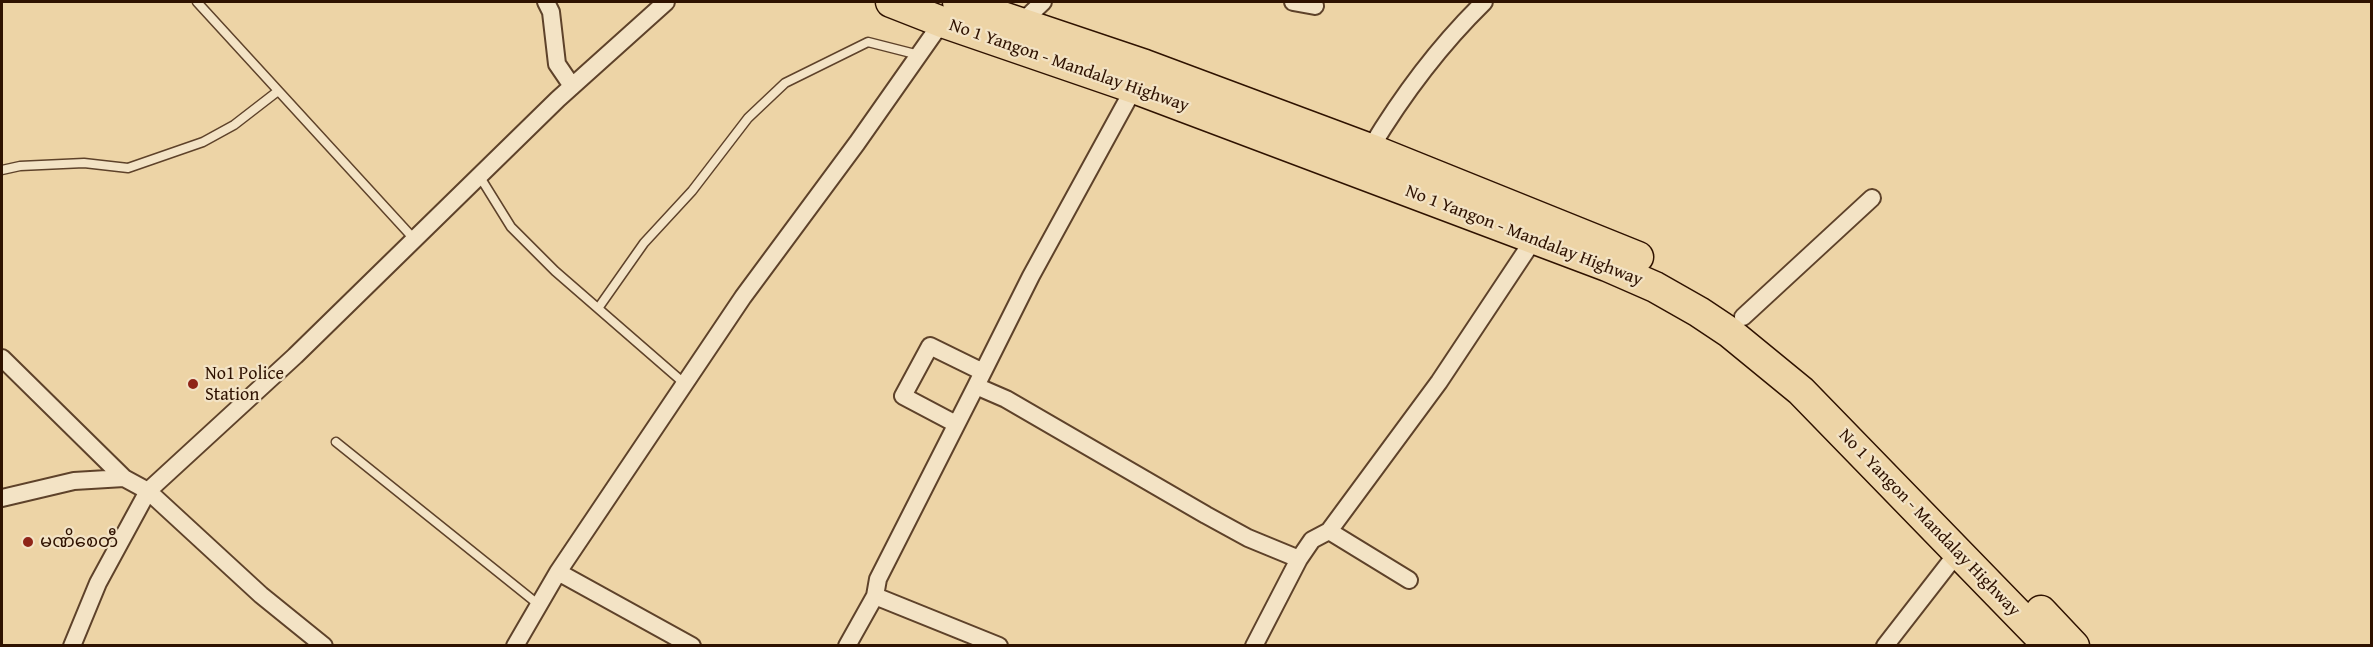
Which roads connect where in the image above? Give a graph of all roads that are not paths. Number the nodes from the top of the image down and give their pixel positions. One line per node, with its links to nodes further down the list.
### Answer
1 (197, 2): 14 (lane)
2 (546, 2): 12 (street)
3 (666, 2): 12 (street)
4 (891, 2): 9 (highway, No 1 Yangon - Mandalay Highway)
5 (1043, 2): 10 (street)
6 (1293, 2): 8 (street)
7 (1484, 2): 15 (street)
8 (1315, 6)
9 (950, 12): 10 (highway, No 1 Yangon - Mandalay Highway); 11 (street); 13 (highway, No 1 Yangon - Mandalay Highway)
10 (1022, 22): 15 (highway, No 1 Yangon - Mandalay Highway)
11 (919, 55): 21 (lane); 25 (street)
12 (572, 86): 17 (street)
13 (1134, 88): 19 (highway, No 1 Yangon - Mandalay Highway); 24 (street)
14 (279, 91): 16 (lane); 20 (lane)
15 (1370, 149): 22 (highway, No 1 Yangon - Mandalay Highway)
16 (2, 170)
17 (480, 177): 20 (street); 21 (lane)
18 (1872, 198): 22 (street)
19 (1534, 239): 31 (street); 32 (highway, No 1 Yangon - Mandalay Highway)
20 (415, 240): 29 (street)
21 (599, 307): 25 (lane)
22 (1743, 317): 47 (highway, No 1 Yangon - Mandalay Highway)
23 (2, 358): 28 (street)
24 (979, 379): 26 (street); 26 (street); 33 (street)
25 (685, 384): 34 (street)
26 (957, 424): 36 (street)
27 (336, 442): 37 (lane)
28 (124, 478): 29 (street); 30 (street)
29 (148, 491): 38 (street); 39 (street)
30 (2, 498)
31 (1329, 531): 33 (street); 35 (street)
32 (1958, 552): 45 (street); 46 (highway, No 1 Yangon - Mandalay Highway)
33 (1299, 559): 44 (street)
34 (558, 572): 37 (street); 41 (street)
35 (1409, 580)
36 (875, 596): 42 (street); 43 (street)
37 (539, 604): 40 (street)
38 (72, 645)
39 (324, 645)
40 (515, 645)
41 (692, 645)
42 (848, 645)
43 (999, 645)
44 (1254, 645)
45 (1885, 645)
46 (2049, 645)
47 (2074, 645)

